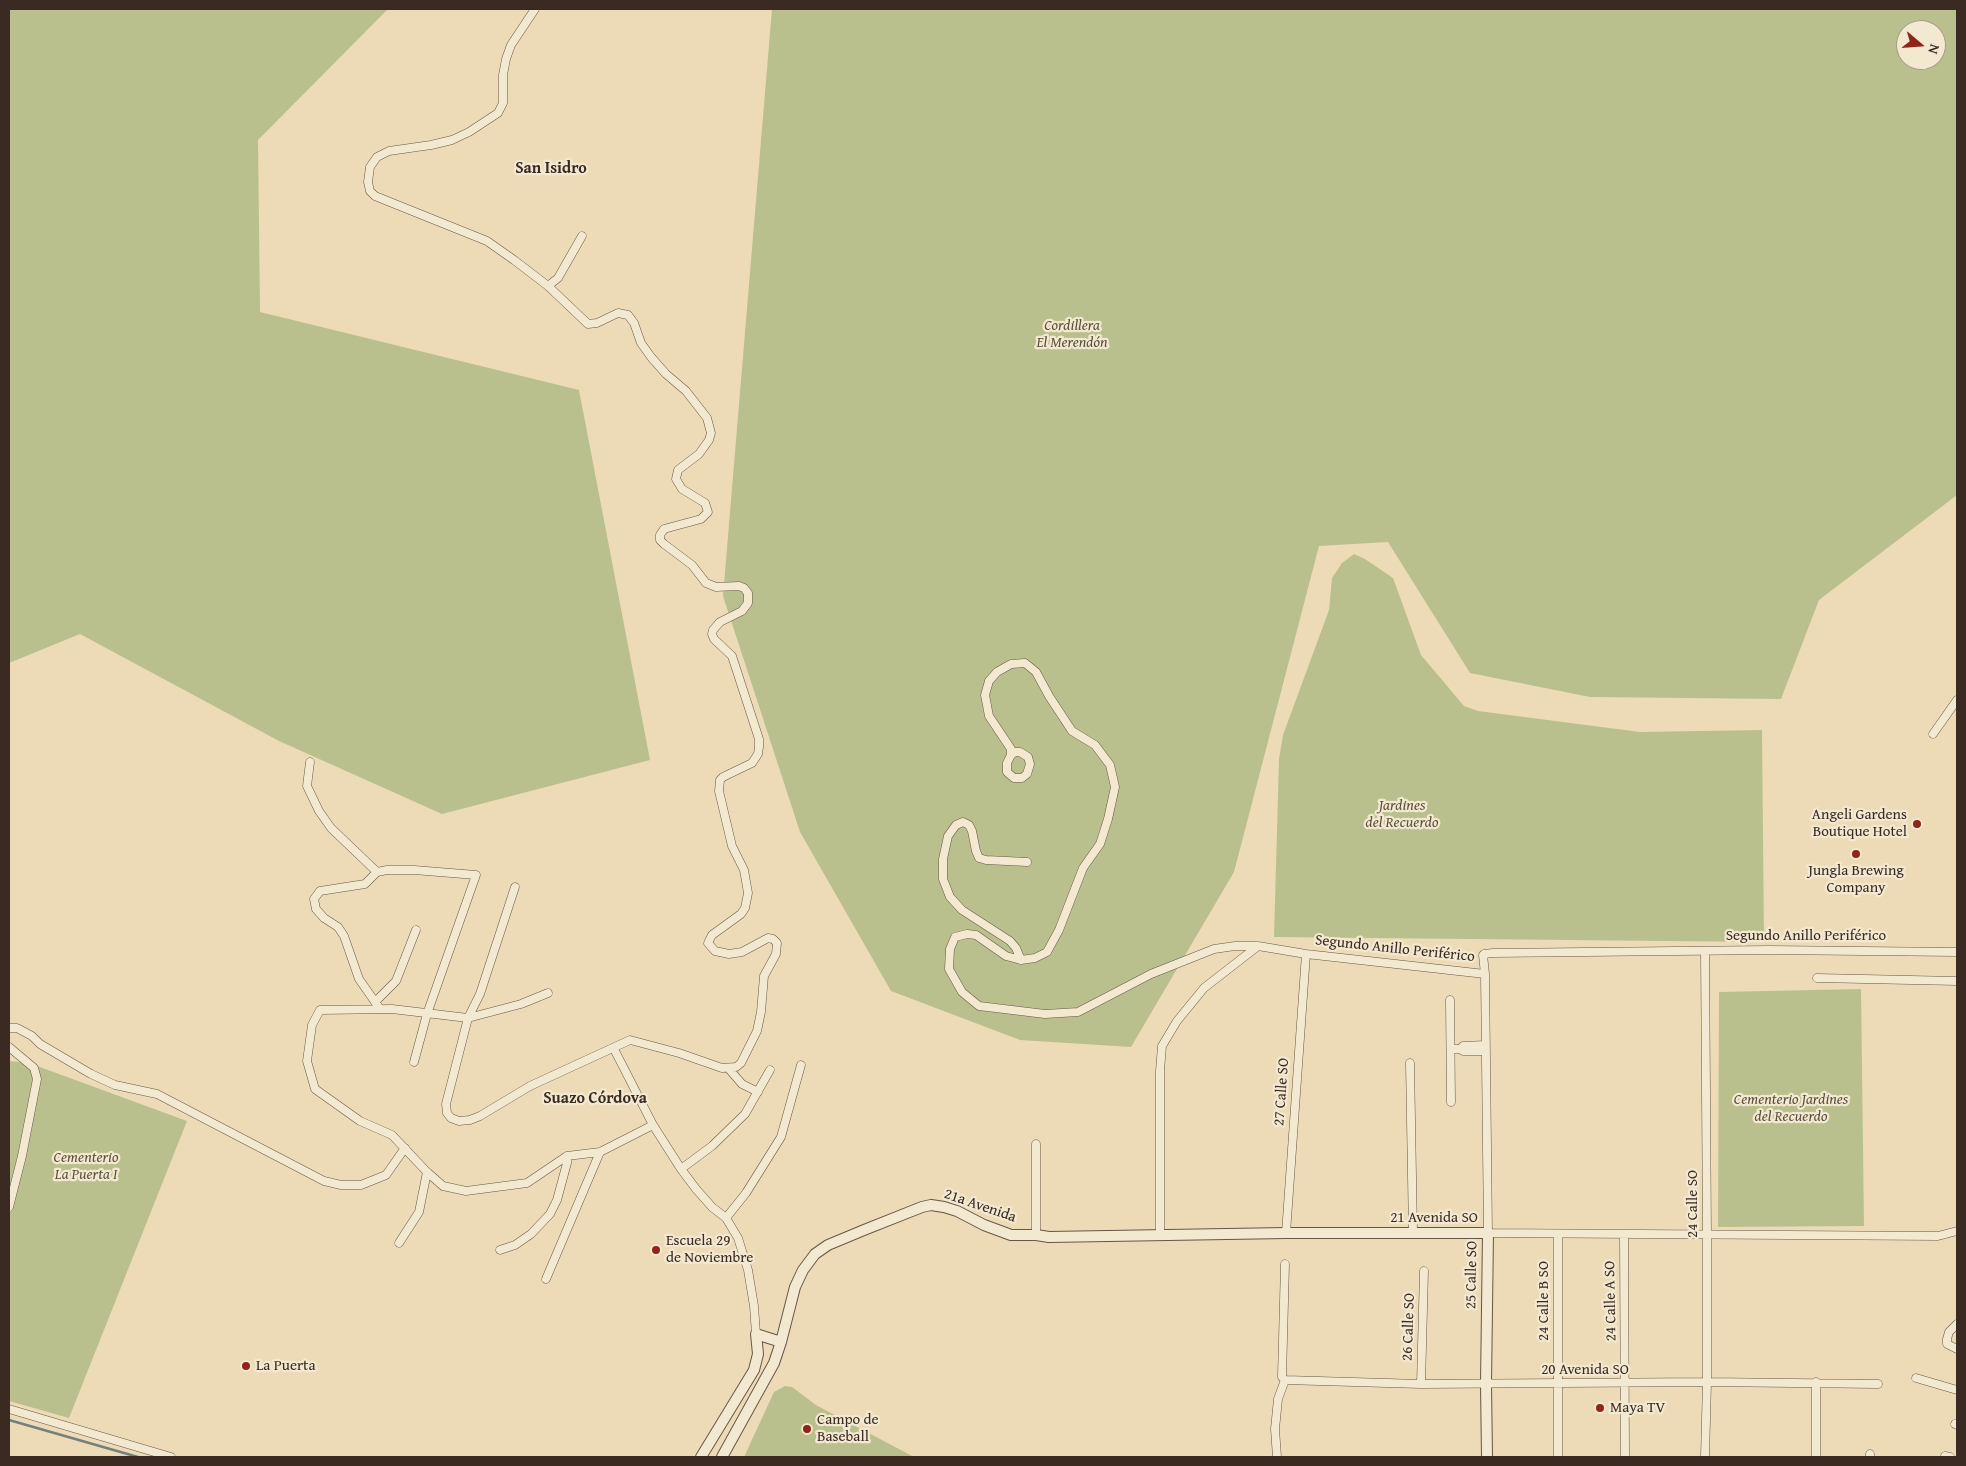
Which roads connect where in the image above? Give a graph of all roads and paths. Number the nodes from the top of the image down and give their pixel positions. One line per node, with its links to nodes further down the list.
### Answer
1 (534, 9): 3 (street)
2 (582, 236): 3 (street)
3 (548, 286): 34 (street)
4 (1957, 700): 5 (street)
5 (1933, 734)
6 (1011, 755): 16 (street)
7 (310, 762): 9 (street)
8 (1027, 862): 16 (street)
9 (377, 872): 22 (street); 24 (street)
10 (515, 887): 25 (street)
11 (416, 930): 22 (street)
12 (1258, 946): 15 (street, Segundo Anillo Periférico); 16 (street, Segundo Anillo Periférico); 51 (street)
13 (1705, 951): 14 (street, Segundo Anillo Periférico); 17 (street, Segundo Anillo Periférico); 55 (street, 24 Calle SO)
14 (1957, 952)
15 (1306, 954): 17 (street, Segundo Anillo Periférico); 49 (street, 27 Calle SO)
16 (1021, 960)
17 (1485, 974): 29 (street, 25 Calle SO)
18 (1817, 978): 19 (street)
19 (1957, 981)
20 (548, 993): 25 (street)
21 (1450, 1000): 30 (street)
22 (375, 1002): 23 (street)
23 (380, 1009): 24 (street); 40 (street)
24 (426, 1014): 25 (street); 31 (street)
25 (468, 1018): 28 (street)
26 (9, 1028): 40 (street)
27 (9, 1047): 45 (street)
28 (614, 1048): 34 (street); 38 (street)
29 (1485, 1048): 30 (street); 50 (street, 25 Calle SO)
30 (1451, 1049): 37 (street)
31 (414, 1062)
32 (1410, 1063): 48 (street)
33 (801, 1065): 46 (street)
34 (729, 1069): 36 (street)
35 (770, 1070): 36 (street)
36 (758, 1092): 43 (street)
37 (1451, 1102)
38 (653, 1125): 41 (street); 43 (street)
39 (1036, 1144): 54 (street)
40 (406, 1148): 44 (street)
41 (600, 1152): 42 (street); 60 (street)
42 (567, 1156): 44 (street); 57 (street)
43 (681, 1169): 46 (street)
44 (427, 1172): 56 (street)
45 (9, 1207)
46 (726, 1218): 62 (street)
47 (1957, 1231): 55 (street)
48 (1413, 1232): 49 (street, 21 Avenida SO); 50 (street, 21 Avenida SO)
49 (1286, 1233): 51 (street, 21 Avenida SO)
50 (1488, 1233): 52 (street, 21 Avenida SO); 71 (street, 25 Calle SO)
51 (1160, 1234): 54 (street, 21a Avenida)
52 (1558, 1234): 53 (street, 21 Avenida SO); 72 (street, 24 Calle B SO)
53 (1624, 1234): 55 (street, 21 Avenida SO); 69 (street, 24 Calle A SO)
54 (1036, 1235): 63 (street, 21a Avenida)
55 (1707, 1235): 67 (street, 24 Calle SO)
56 (399, 1243)
57 (500, 1250)
58 (1285, 1264): 66 (street)
59 (1424, 1271): 70 (street, 26 Calle SO)
60 (546, 1280)
61 (1957, 1324): 64 (street)
62 (756, 1334): 63 (street); 75 (street)
63 (781, 1342): 77 (street)
64 (1957, 1349)
65 (1916, 1378): 74 (street)
66 (1288, 1381): 70 (street, 20 Avenida SO); 81 (street)
67 (1707, 1382): 68 (street, 20 Avenida SO); 69 (street, 20 Avenida SO); 85 (street, 24 Calle SO)
68 (1816, 1382): 73 (street, 20 Avenida SO); 86 (street)
69 (1626, 1383): 72 (street, 20 Avenida SO); 84 (street, 24 Calle A SO)
70 (1421, 1384): 71 (street, 20 Avenida SO)
71 (1486, 1384): 72 (street, 20 Avenida SO); 82 (street, 25 Calle SO)
72 (1558, 1384): 83 (street, 24 Calle B SO)
73 (1878, 1384)
74 (1957, 1390)
75 (734, 1402): 77 (street); 79 (street)
76 (9, 1409): 78 (street)
77 (748, 1410): 80 (street)
78 (171, 1457)
79 (701, 1457)
80 (722, 1457)
81 (1277, 1457)
82 (1487, 1457)
83 (1558, 1457)
84 (1625, 1457)
85 (1705, 1457)
86 (1816, 1457)

